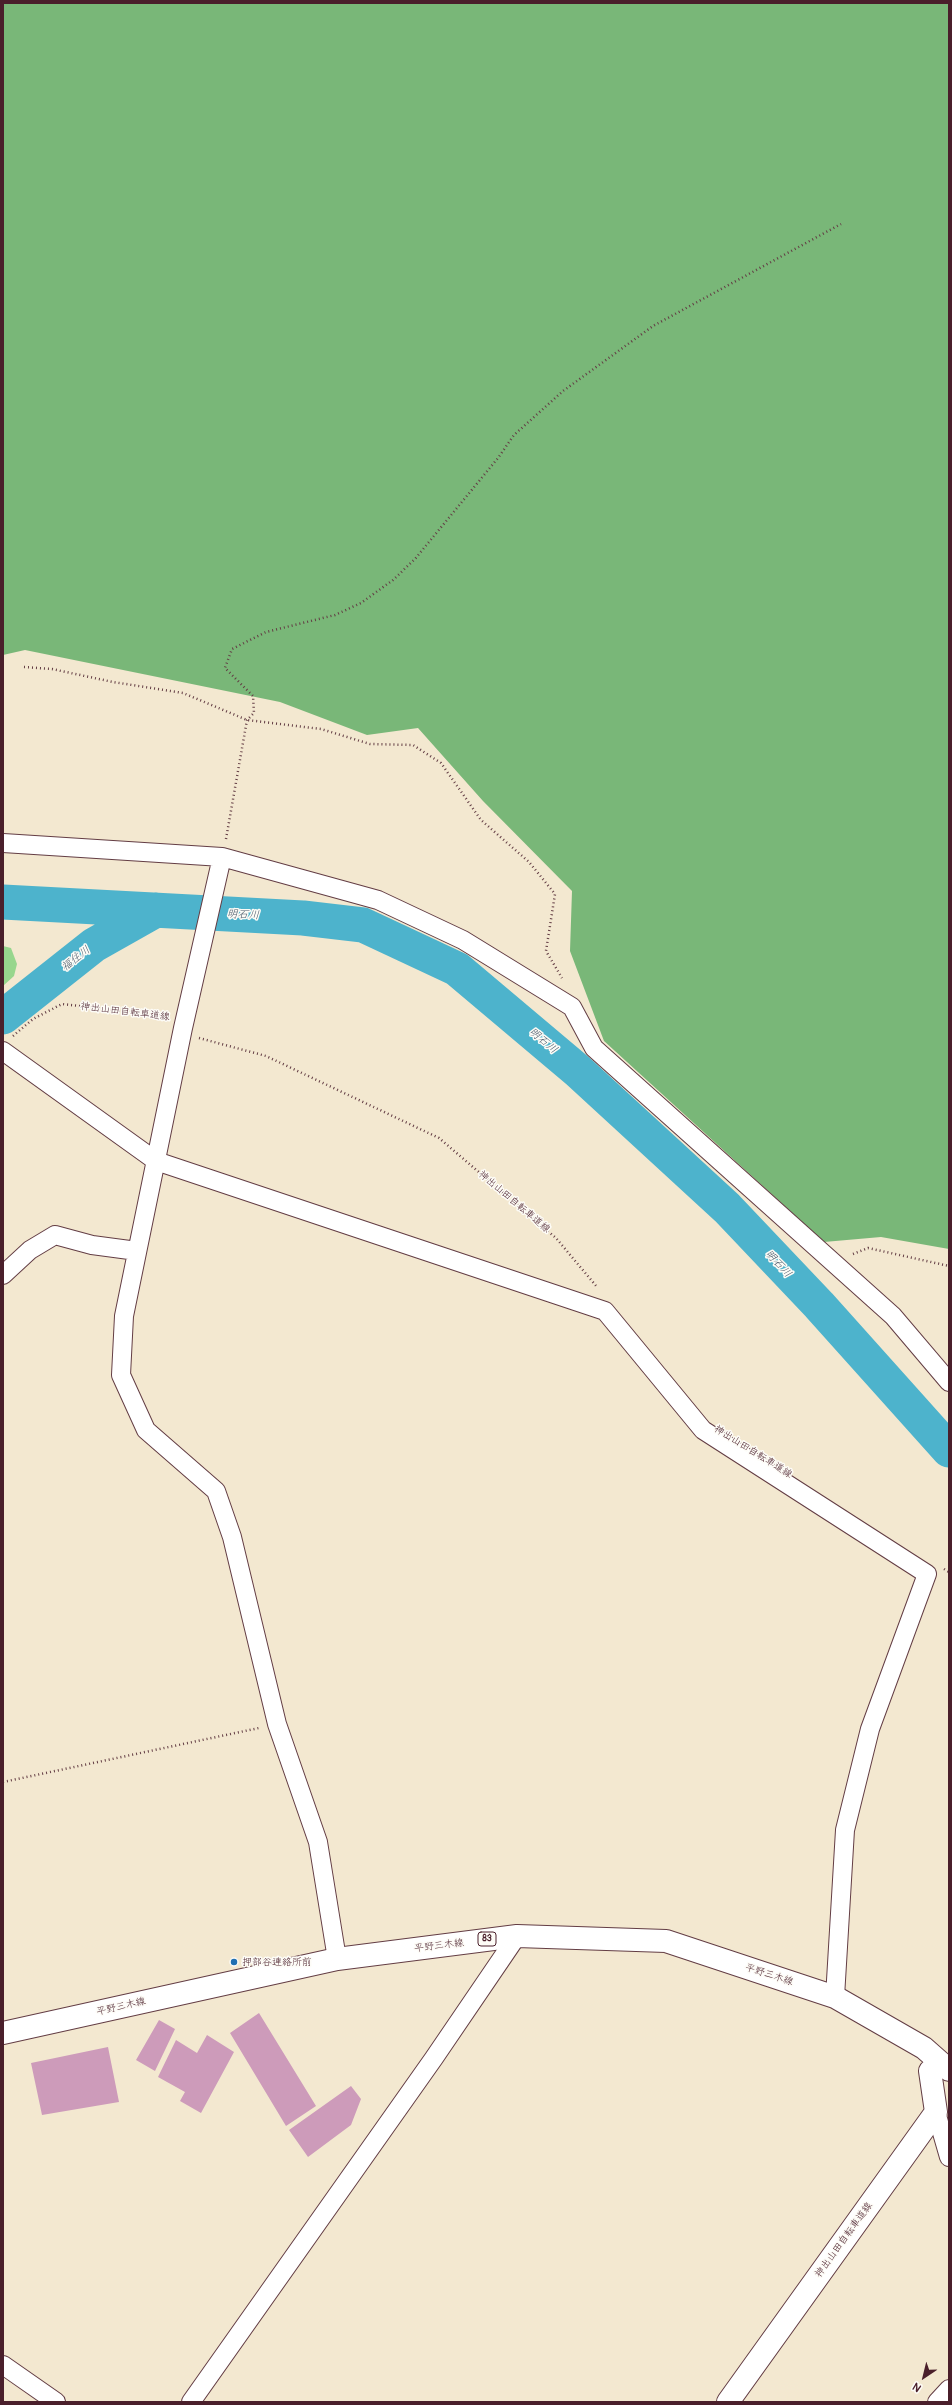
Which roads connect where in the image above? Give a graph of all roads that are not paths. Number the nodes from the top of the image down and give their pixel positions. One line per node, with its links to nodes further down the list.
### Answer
1 (3, 843): 2 (street)
2 (222, 857): 4 (street); 7 (street)
3 (6, 1045): 4 (street)
4 (156, 1161): 5 (street); 10 (street)
5 (137, 1251): 6 (street); 9 (street)
6 (3, 1275)
7 (949, 1382)
8 (517, 1936): 9 (main road, 平野三木線 / 83); 10 (main road, 平野三木線 / 83); 18 (street)
9 (337, 1959): 11 (main road, 平野三木線 / 83)
10 (835, 1997): 12 (main road, 平野三木線 / 83)
11 (3, 2033)
12 (939, 2070): 13 (main road)
13 (936, 2112): 14 (street); 19 (main road, 神出山田自転車道線)
14 (949, 2157)
15 (3, 2365): 17 (street)
16 (949, 2389): 20 (street)
17 (56, 2402)
18 (191, 2402)
19 (728, 2402)
20 (937, 2402)

